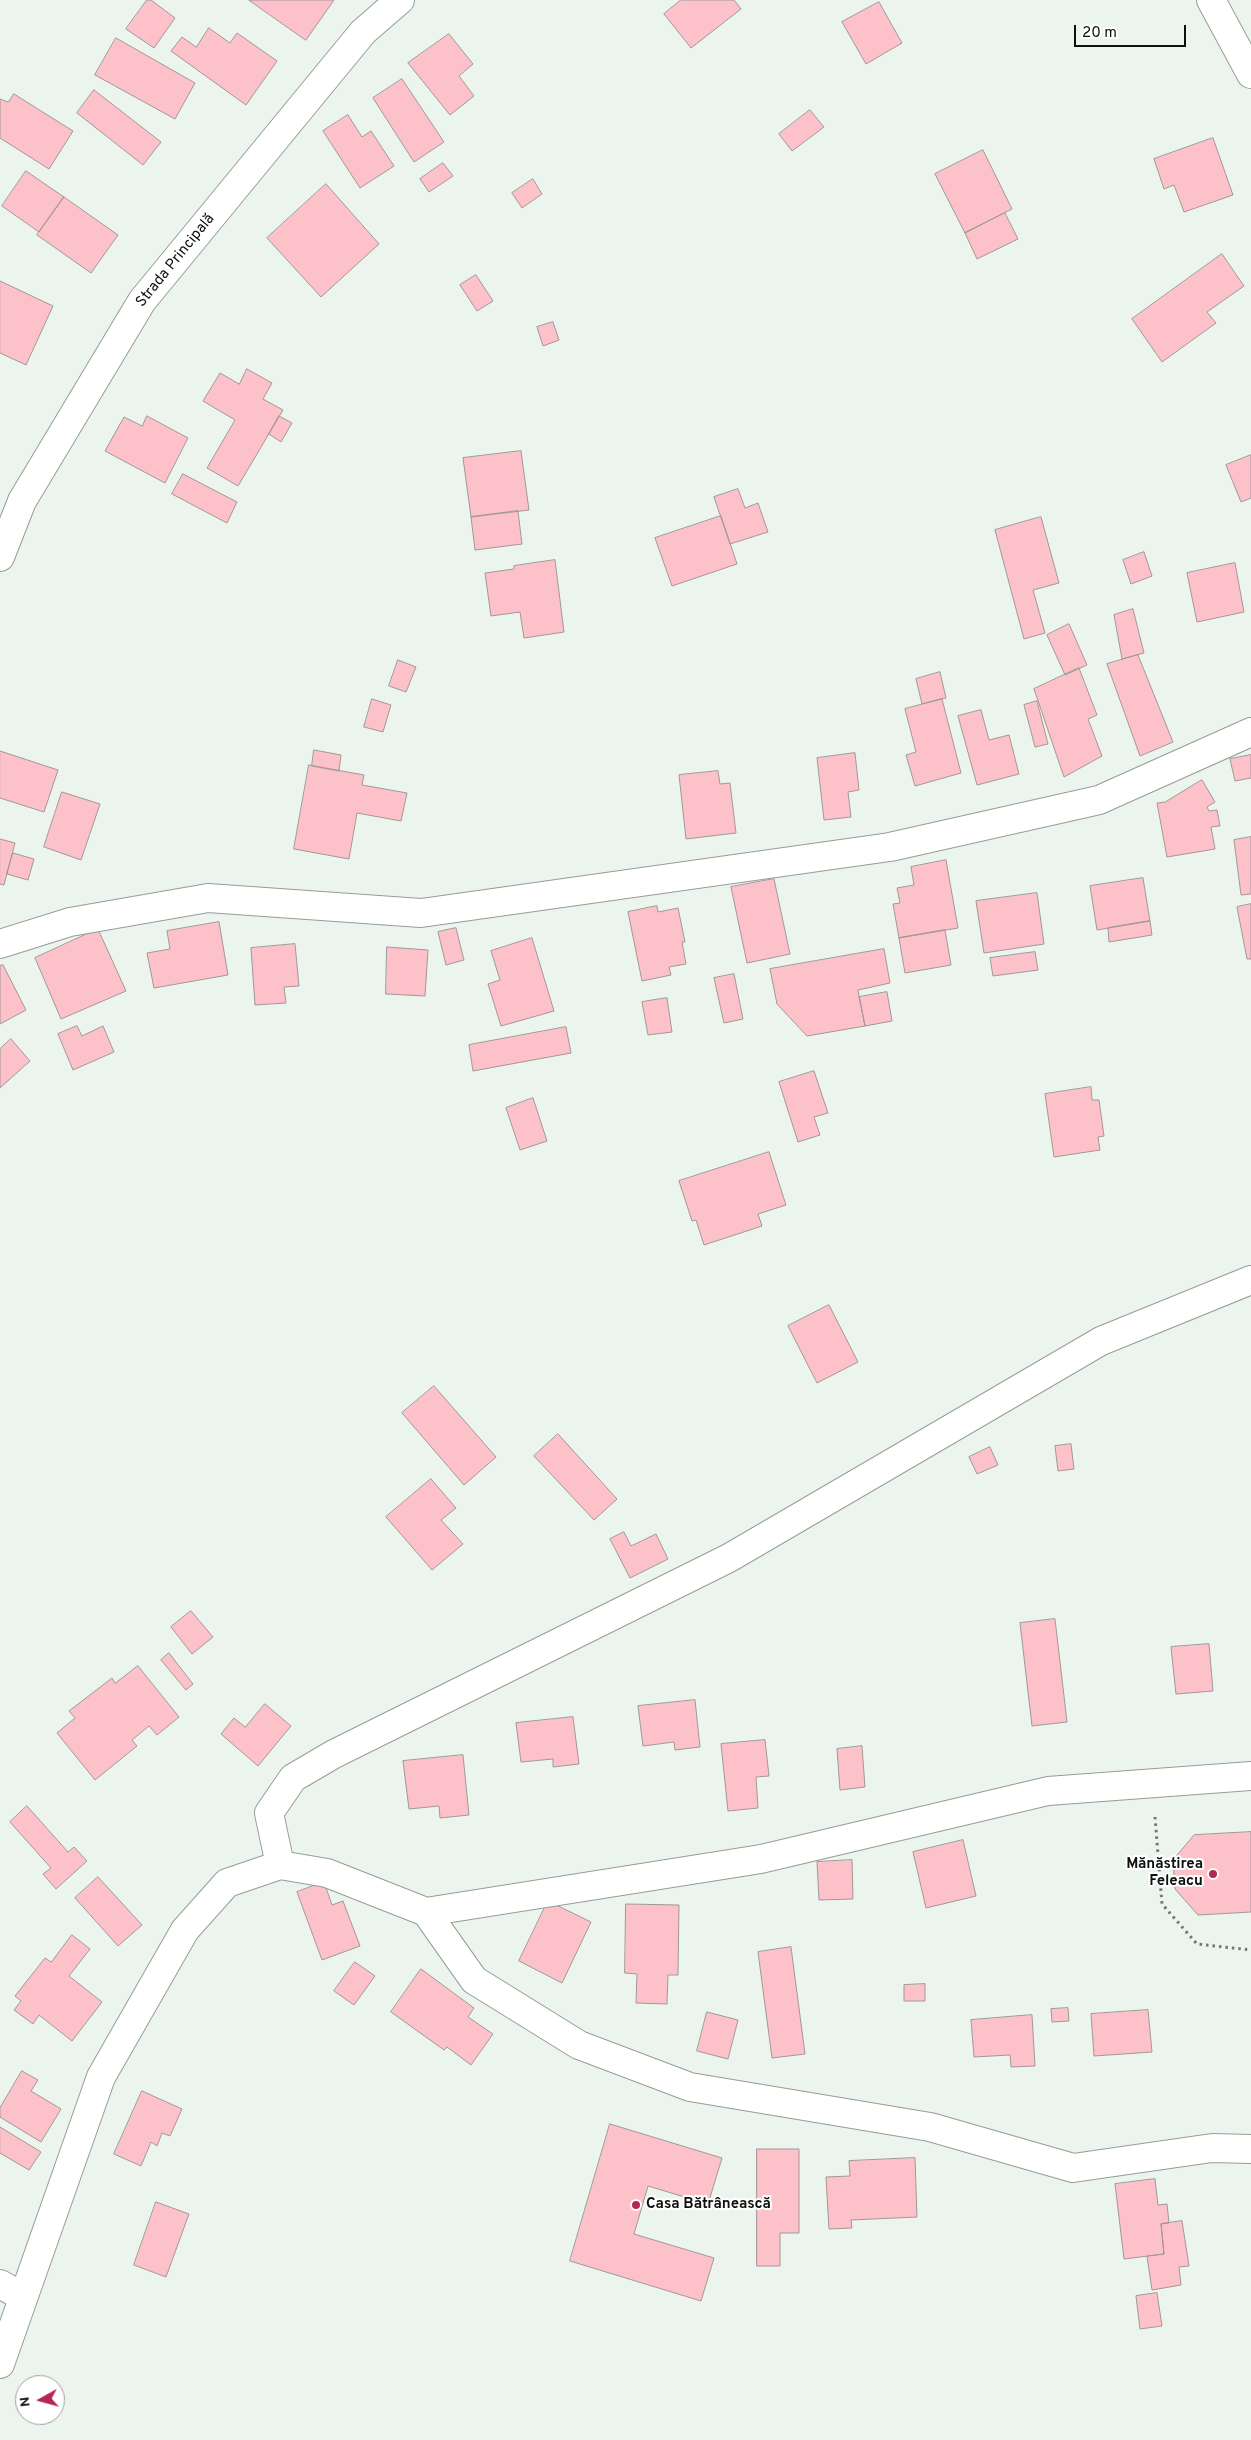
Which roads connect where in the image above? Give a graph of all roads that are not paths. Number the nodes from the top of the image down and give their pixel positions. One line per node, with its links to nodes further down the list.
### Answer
1 (400, 0): 4 (street, Strada Principală)
2 (1211, 0): 3 (street)
3 (1251, 74)
4 (11, 505): 5 (street, Strada Principală)
5 (0, 557)
6 (1251, 732): 7 (street)
7 (0, 944)
8 (1251, 1280): 10 (street)
9 (1251, 1776): 11 (street)
10 (280, 1865): 11 (street); 14 (street)
11 (426, 1912): 12 (street)
12 (1251, 2149)
13 (0, 2284): 14 (street)
14 (24, 2297): 15 (street)
15 (0, 2364)

